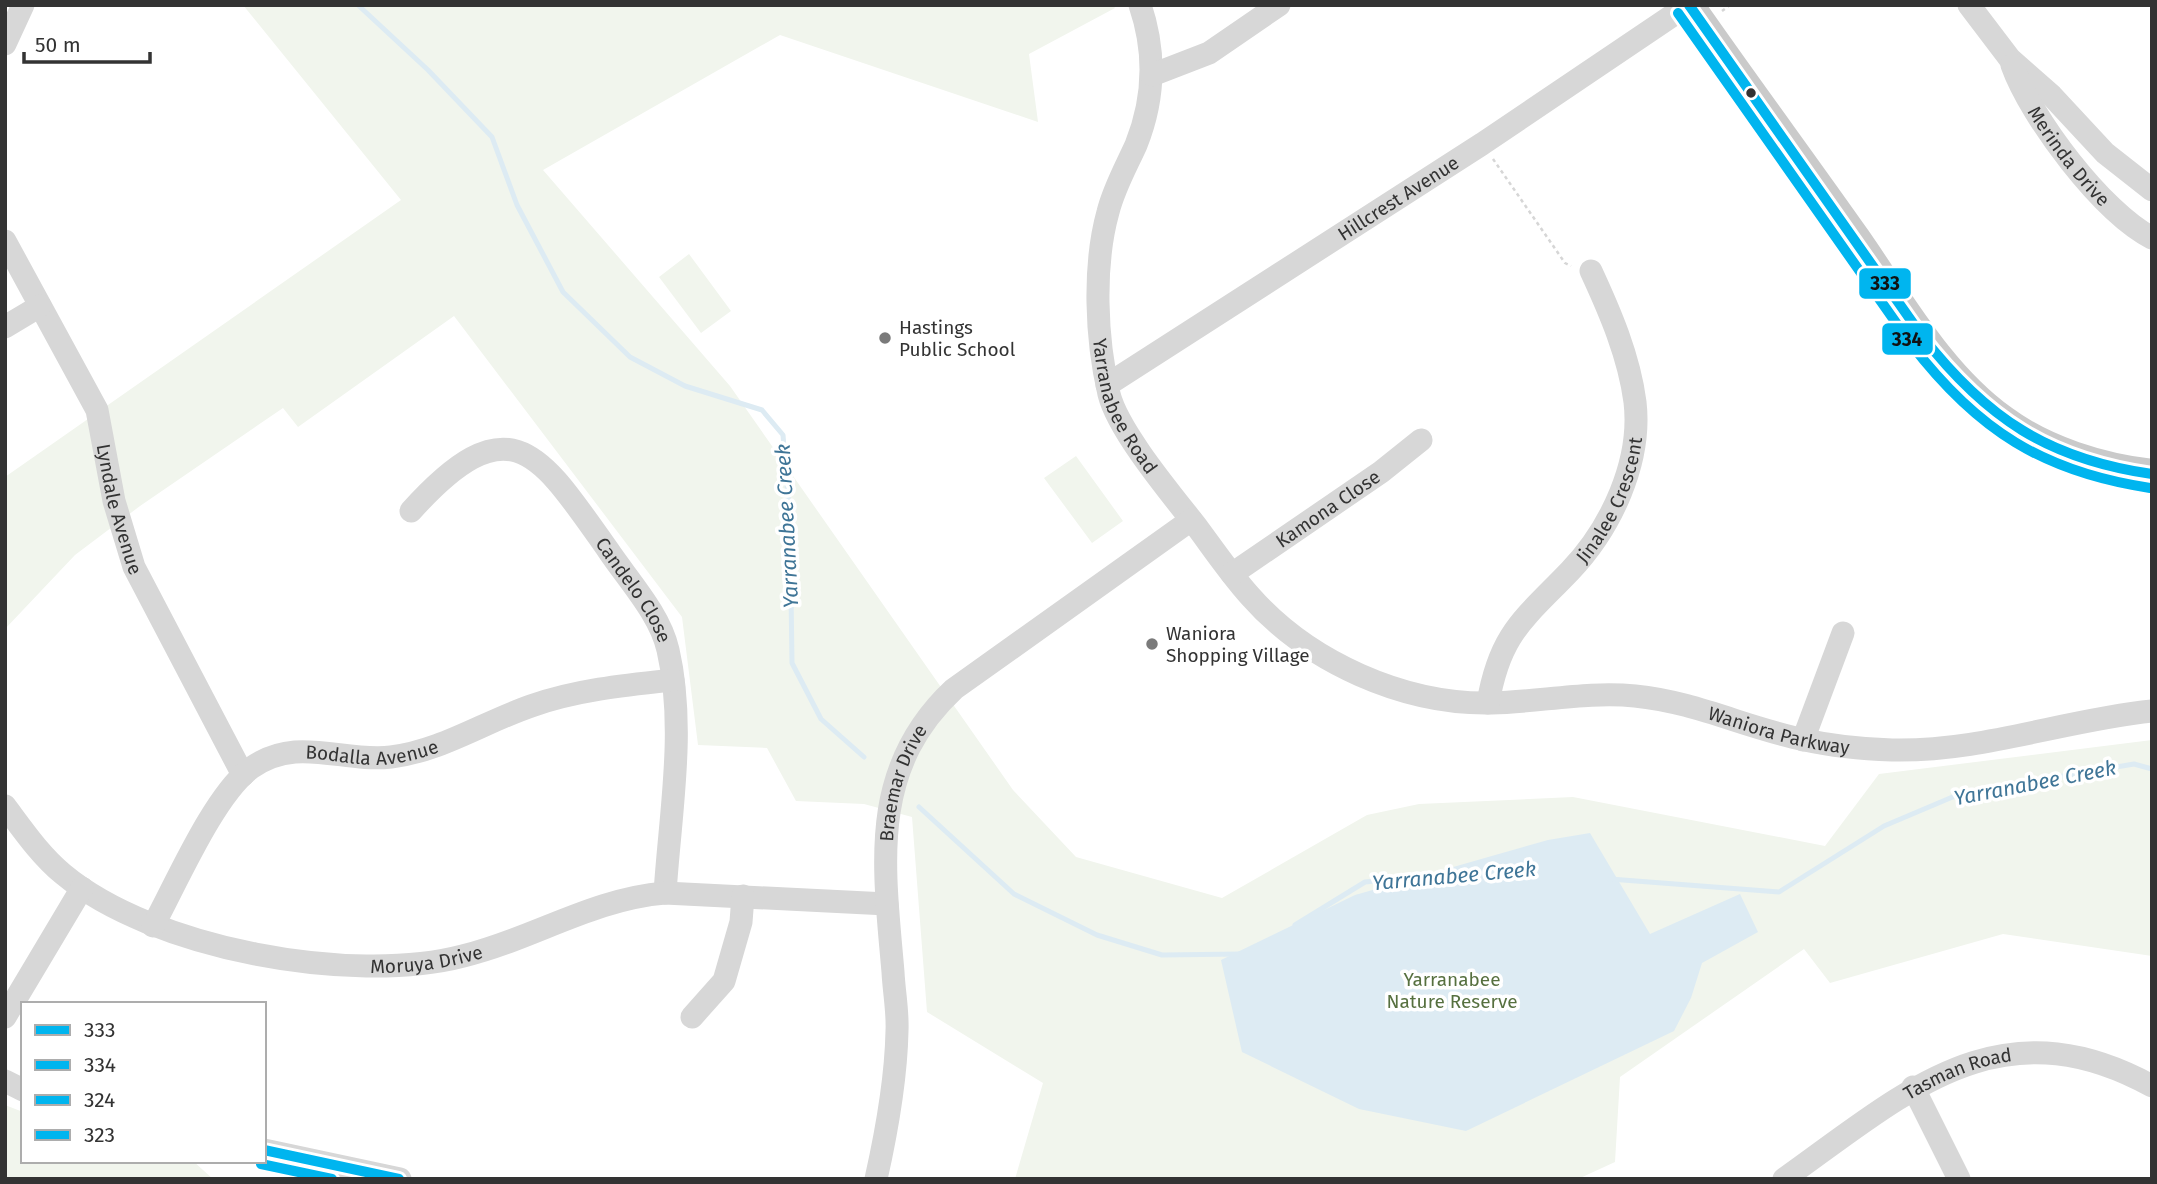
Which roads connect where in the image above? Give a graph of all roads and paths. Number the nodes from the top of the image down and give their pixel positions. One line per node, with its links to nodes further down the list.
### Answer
1 (23, 5): 8 (street)
2 (1140, 5): 10 (street, Yarranabee Road)
3 (1279, 5): 10 (street)
4 (1688, 5): 11 (street, Hillcrest Avenue); 20 (main road)
5 (1718, 5): 6 (path)
6 (1730, 5)
7 (1969, 5): 9 (street, Merinda Drive)
8 (5, 44)
9 (2010, 59): 12 (street, Merinda Drive); 13 (street, Merinda Drive)
10 (1152, 75): 18 (street, Yarranabee Road)
11 (1482, 145): 15 (path); 18 (street, Hillcrest Avenue)
12 (2152, 190)
13 (2152, 238)
14 (5, 241): 16 (street, Lyndale Avenue)
15 (1591, 271): 27 (street, Jinalee Crescent)
16 (40, 306): 17 (street); 30 (street, Lyndale Avenue)
17 (5, 327)
18 (1107, 385): 22 (street, Yarranabee Road)
19 (1421, 440): 23 (street, Kamona Close)
20 (2152, 474)
21 (411, 511): 25 (street, Candelo Close)
22 (1191, 520): 23 (street, Yarranabee Road); 35 (street, Braemar Drive)
23 (1232, 574): 26 (street, Yarranabee Road)
24 (1843, 633): 29 (street)
25 (673, 680): 30 (street, Bodalla Avenue); 33 (street, Candelo Close)
26 (1407, 691): 27 (street, Waniora Parkway)
27 (1488, 703): 29 (street, Waniora Parkway)
28 (2152, 711): 29 (street, Waniora Parkway)
29 (1803, 740)
30 (243, 775): 36 (street, Bodalla Avenue)
31 (5, 806): 32 (street, Moruya Drive)
32 (82, 888): 36 (street, Moruya Drive); 37 (street)
33 (665, 893): 34 (street, Moruya Drive); 36 (street, Moruya Drive)
34 (743, 896): 35 (street, Moruya Drive); 38 (street)
35 (887, 904): 45 (street, Braemar Drive)
36 (153, 926)
37 (5, 1017)
38 (692, 1017)
39 (5, 1081): 42 (street)
40 (2152, 1086): 41 (street, Tasman Road)
41 (1913, 1087): 46 (street, Tasman Road); 47 (street)
42 (21, 1089)
43 (266, 1150): 44 (street)
44 (400, 1179)
45 (876, 1179)
46 (1784, 1179)
47 (1959, 1179)

